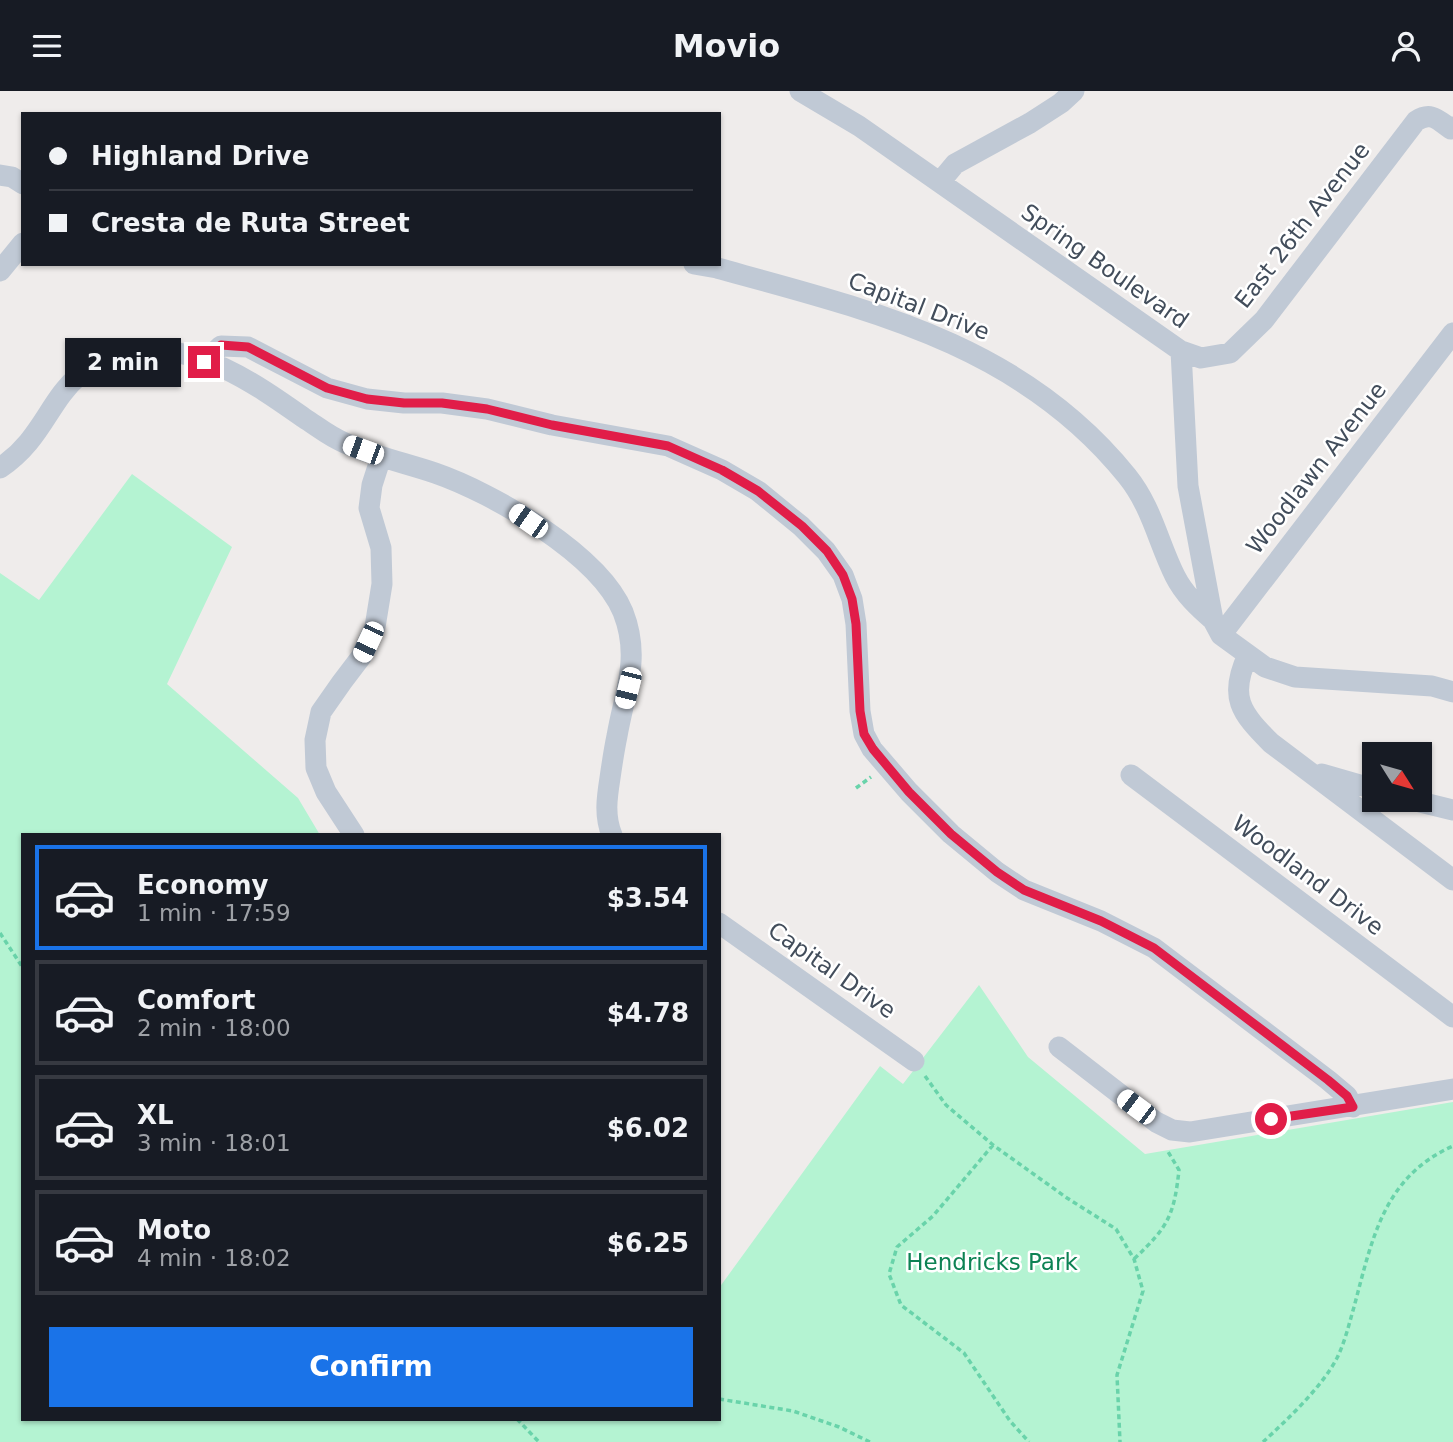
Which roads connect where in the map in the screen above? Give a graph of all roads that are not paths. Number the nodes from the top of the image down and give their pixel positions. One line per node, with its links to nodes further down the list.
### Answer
1 (800, 91): 5 (street, Spring Boulevard)
2 (1074, 91): 5 (street)
3 (1452, 129): 11 (street, East 26th Avenue)
4 (0, 175): 6 (street)
5 (940, 182): 11 (street, Spring Boulevard)
6 (21, 183)
7 (21, 245): 9 (street)
8 (706, 266): 15 (street, Capital Drive)
9 (0, 271)
10 (1453, 333): 15 (street, Woodlawn Avenue)
11 (1181, 351): 15 (street, Spring Boulevard)
12 (204, 362): 13 (street); 14 (street); 31 (street)
13 (381, 457): 23 (street); 24 (street)
14 (0, 468)
15 (1217, 627): 16 (street)
16 (1248, 655): 17 (street); 18 (street)
17 (1453, 692)
18 (1308, 770): 20 (street); 25 (street)
19 (1131, 775): 27 (street, Woodland Drive)
20 (1362, 786)
21 (1432, 805): 22 (street)
22 (1453, 810)
23 (353, 833)
24 (612, 833)
25 (1453, 880)
26 (721, 924): 29 (street, Capital Drive)
27 (1453, 1017)
28 (1059, 1047): 31 (street)
29 (914, 1061)
30 (1453, 1089): 31 (street)
31 (1353, 1107)

